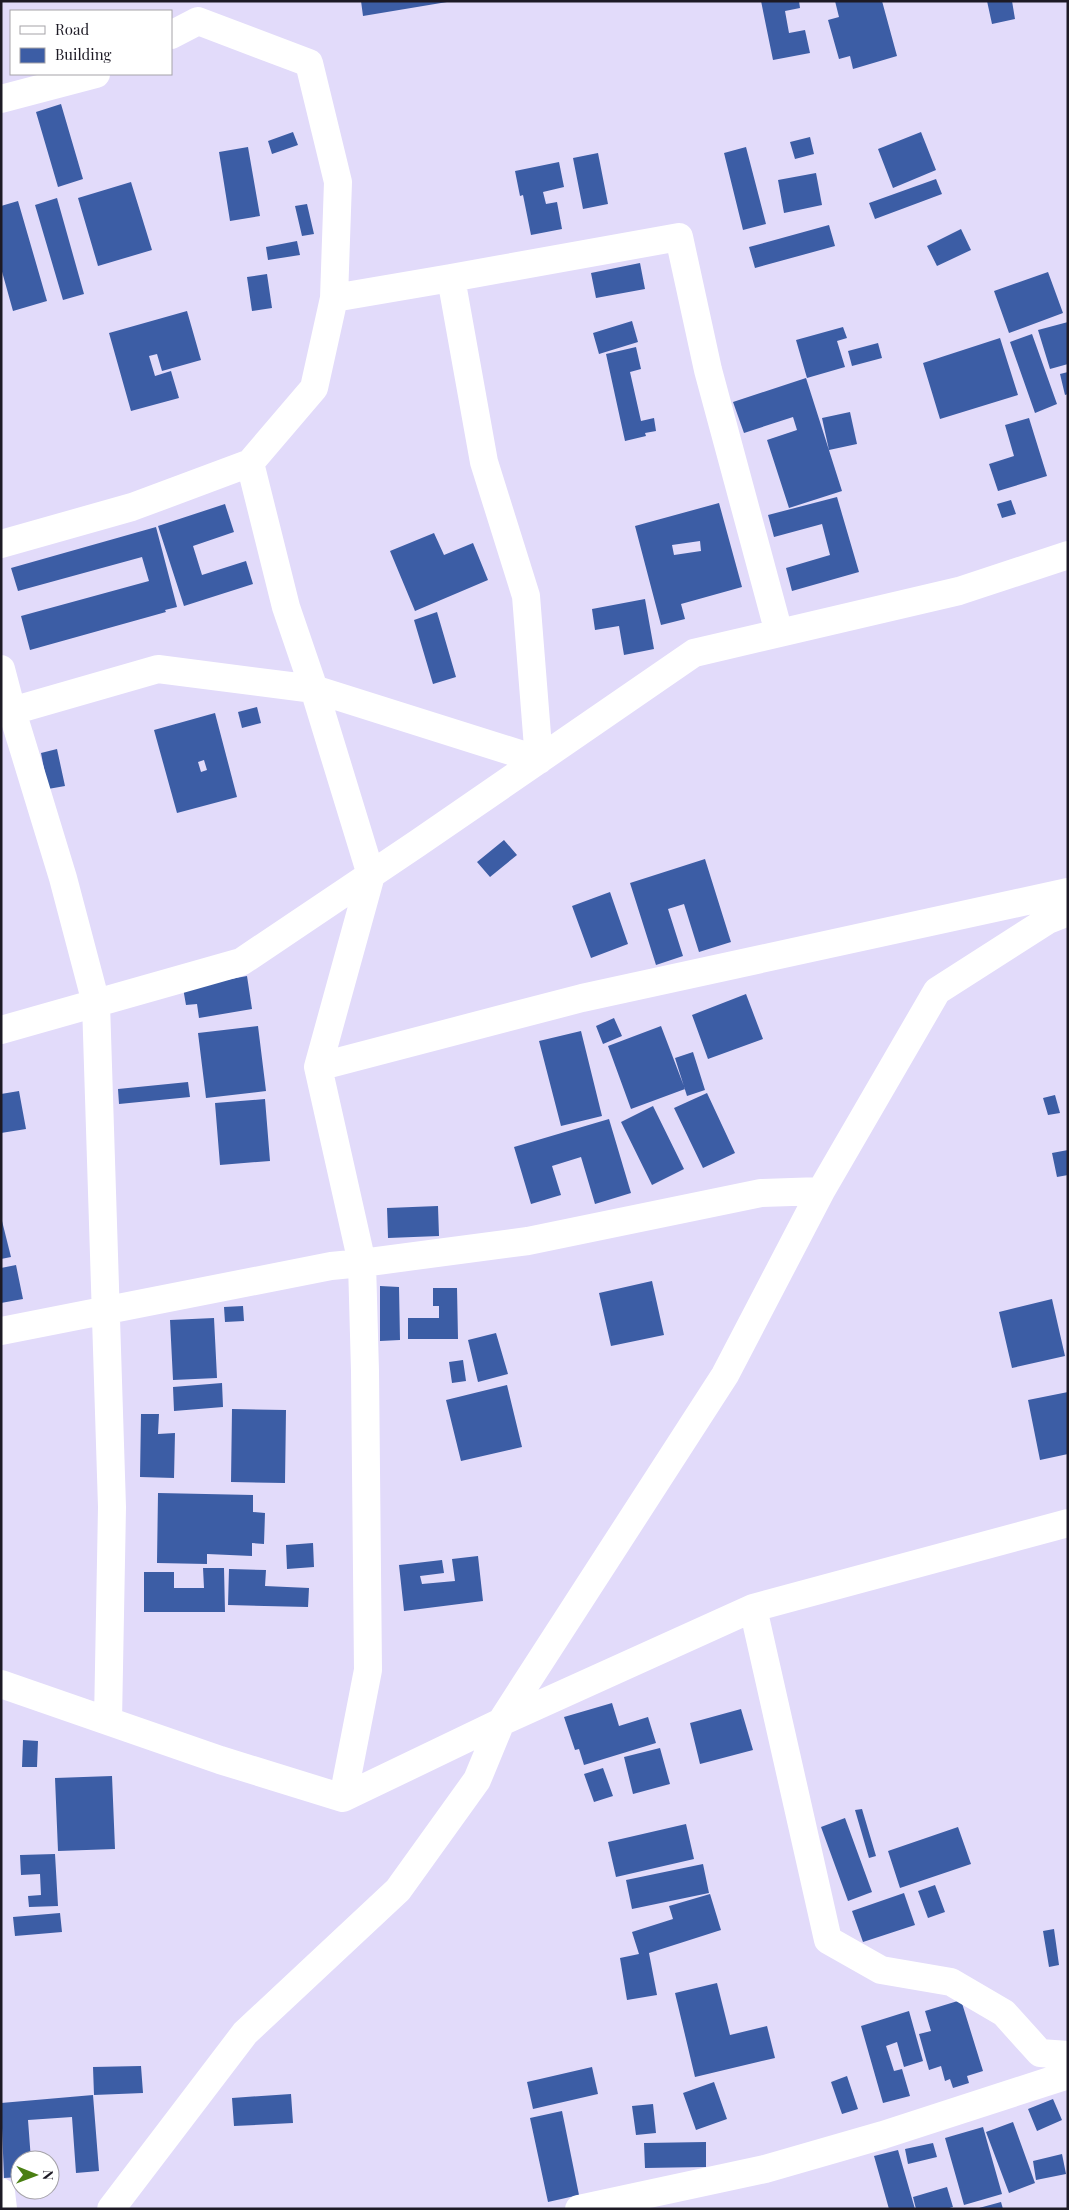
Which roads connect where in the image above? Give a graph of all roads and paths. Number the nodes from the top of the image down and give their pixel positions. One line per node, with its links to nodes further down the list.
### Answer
1 (172, 35): 5 (street)
2 (92, 75): 3 (street)
3 (1, 99)
4 (451, 278): 5 (street); 9 (street); 14 (street)
5 (334, 298): 6 (street)
6 (250, 463): 7 (street); 11 (street)
7 (1, 544)
8 (1068, 555): 9 (street)
9 (779, 633): 14 (street)
10 (1, 669): 12 (street)
11 (314, 689): 12 (street); 14 (street); 15 (street)
12 (12, 711): 13 (street)
13 (12, 746): 18 (street)
14 (539, 760): 15 (street)
15 (371, 875): 18 (street); 20 (street)
16 (1068, 892): 20 (street)
17 (1068, 912): 21 (street)
18 (96, 1003): 19 (street); 23 (street)
19 (1, 1030)
20 (318, 1067): 22 (street)
21 (820, 1191): 22 (street); 29 (street)
22 (362, 1263): 23 (street); 30 (street)
23 (106, 1309): 24 (street); 28 (street)
24 (1, 1331)
25 (1068, 1523): 26 (street)
26 (753, 1608): 29 (street); 31 (street)
27 (1, 1684): 28 (street)
28 (108, 1721): 30 (street)
29 (502, 1722): 30 (street); 35 (street)
30 (343, 1798)
31 (1068, 2055)
32 (1068, 2075): 36 (street)
33 (1, 2192): 34 (street)
34 (3, 2209)
35 (111, 2209)
36 (579, 2209)

